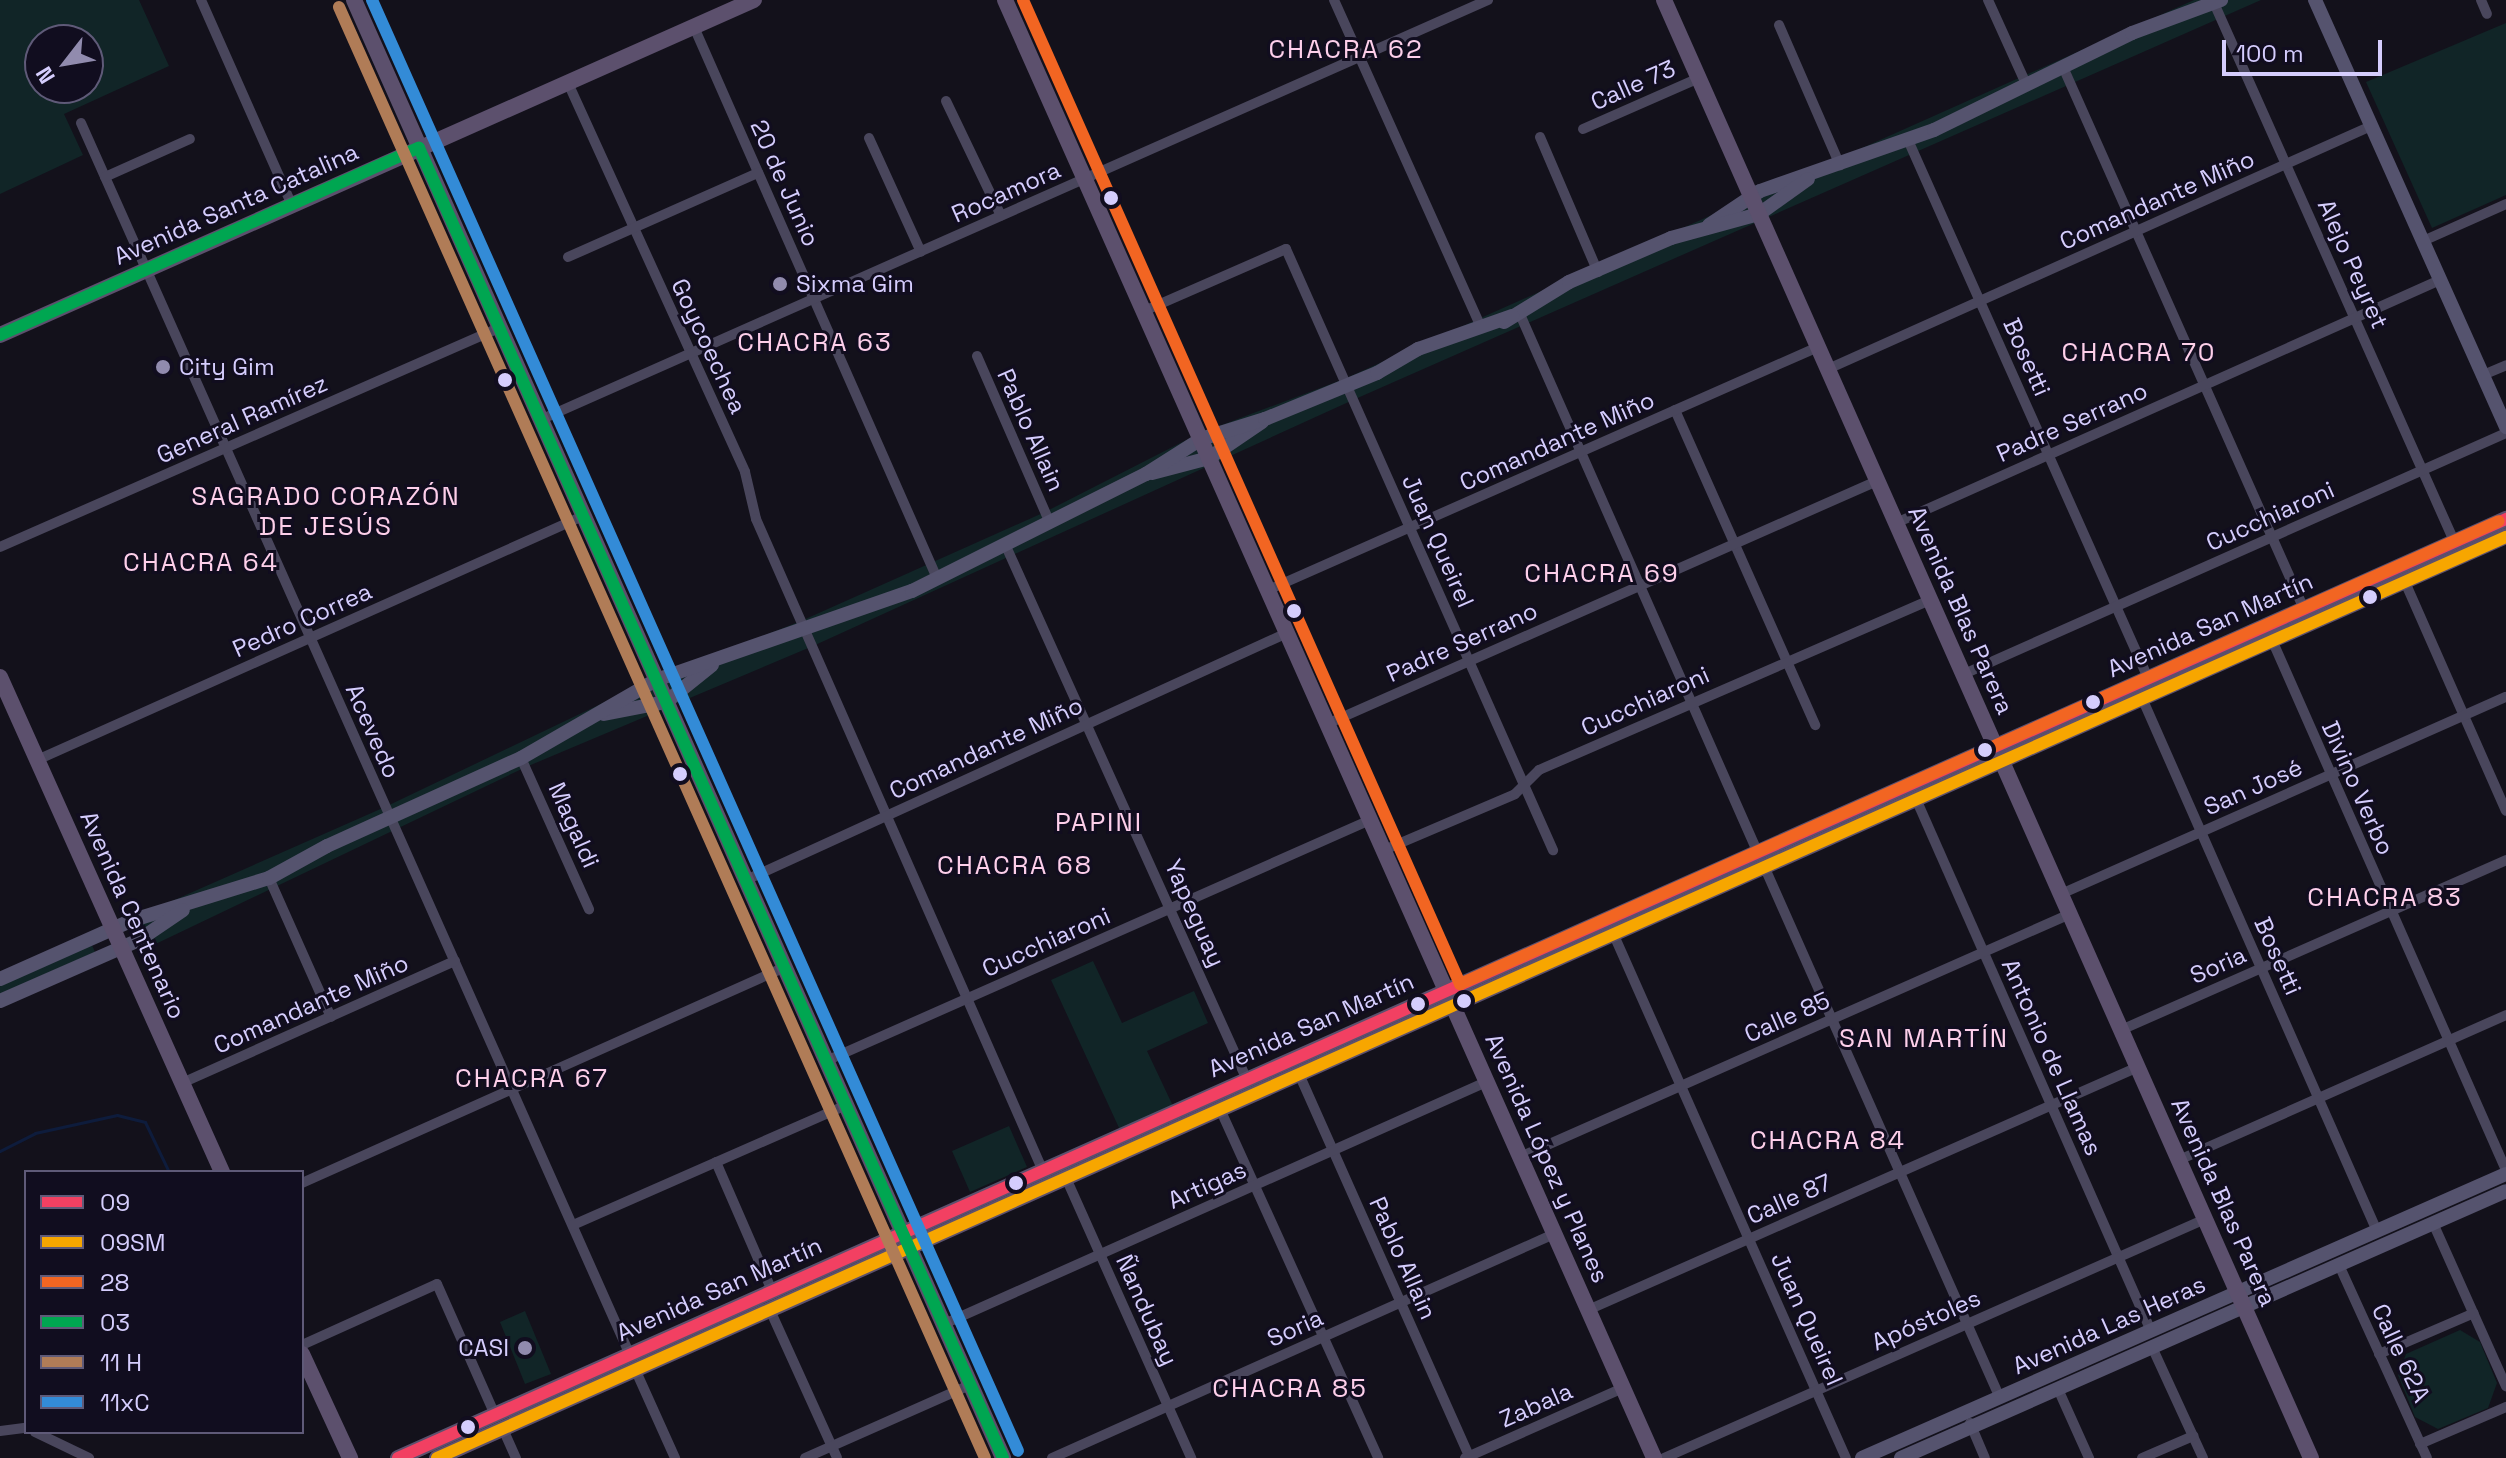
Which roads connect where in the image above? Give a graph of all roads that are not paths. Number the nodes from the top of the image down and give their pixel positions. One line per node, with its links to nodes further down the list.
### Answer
1 (201, 0): 37 (street)
2 (354, 0): 28 (main road)
3 (754, 0): 14 (main road, Avenida Santa Catalina)
4 (1005, 0): 34 (main road, Avenida López y Planes)
5 (1334, 0): 15 (street)
6 (1488, 0): 15 (street, Rocamora)
7 (1664, 0): 17 (main road, Avenida Blas Parera)
8 (1988, 0): 19 (street)
9 (2315, 0): 22 (main road)
10 (2481, 0): 12 (street)
11 (2217, 2): 16 (main road); 29 (street, Alejo Peyret)
12 (2487, 14)
13 (1779, 25): 30 (street)
14 (694, 27): 18 (main road, Avenida Santa Catalina); 31 (street, 20 de Junio)
15 (1360, 57): 34 (street, Rocamora); 54 (street)
16 (2063, 67): 19 (main road); 42 (street)
17 (1699, 78): 23 (street, Calle 73); 35 (main road, Avenida Blas Parera)
18 (568, 83): 28 (main road, Avenida Santa Catalina); 41 (street, Goycoechea)
19 (2027, 86): 27 (main road)
20 (946, 101): 39 (street)
21 (81, 123): 32 (street, Acevedo)
22 (2371, 126): 29 (street, Comandante Miño); 43 (main road)
23 (1583, 129)
24 (1540, 137): 47 (street)
25 (869, 138): 44 (street)
26 (190, 139): 32 (street)
27 (1908, 140): 30 (main road); 50 (street, Bosetti)
28 (419, 148): 37 (main road, Avenida Santa Catalina); 55 (main road)
29 (2286, 164): 42 (street, Comandante Miño); 53 (street, Alejo Peyret)
30 (1840, 165): 33 (main road)
31 (758, 173): 41 (street); 49 (street, 20 de Junio)
32 (105, 177): 46 (street, Acevedo)
33 (1812, 177): 35 (main road); 38 (main road)
34 (1085, 179): 39 (street, Rocamora); 51 (main road, Avenida López y Planes)
35 (1751, 195): 38 (main road, Avenida Blas Parera); 40 (main road)
36 (2506, 204): 43 (street)
37 (292, 205): 46 (main road, Avenida Santa Catalina)
38 (1759, 214): 40 (main road); 57 (main road, Avenida Blas Parera)
39 (1001, 216): 44 (street, Rocamora)
40 (1709, 225): 47 (main road)
41 (633, 229): 45 (street); 58 (street, Goycoechea)
42 (2136, 231): 50 (street, Comandante Miño); 64 (street)
43 (2423, 241): 48 (main road)
44 (921, 252): 49 (street, Rocamora)
45 (568, 257)
46 (146, 270): 56 (main road, Avenida Santa Catalina); 71 (street, Acevedo)
47 (1598, 272): 52 (main road)
48 (2440, 280): 53 (street, Padre Serrano); 62 (main road)
49 (814, 299): 58 (street, Rocamora); 89 (street, 20 de Junio)
50 (1980, 301): 61 (street, Comandante Miño); 73 (street, Bosetti)
51 (1144, 311): 63 (street, Juan Queirel); 70 (main road, Avenida López y Planes)
52 (1515, 314): 54 (main road); 72 (street)
53 (2355, 318): 64 (street, Padre Serrano); 75 (street, Alejo Peyret)
54 (1484, 326): 63 (main road)
55 (499, 328): 67 (main road); 71 (street, General Ramírez)
56 (0, 335)
57 (1818, 347): 61 (main road, Avenida Blas Parera); 65 (street, Comandante Miño)
58 (691, 353): 67 (street, Rocamora); 96 (street, Goycoechea)
59 (977, 356): 80 (street, Pablo Allain)
60 (2506, 365): 62 (street)
61 (1828, 369): 77 (main road, Avenida Blas Parera)
62 (2483, 375): 68 (main road)
63 (1346, 383): 66 (main road); 82 (street, Juan Queirel)
64 (2205, 385): 73 (street, Padre Serrano); 84 (street)
65 (1675, 410): 72 (street, Comandante Miño); 87 (street)
66 (1265, 419): 70 (main road); 74 (main road)
67 (540, 420): 78 (main road)
68 (2506, 427)
69 (2506, 433): 75 (street, Cucchiaroni)
70 (1201, 439): 74 (main road, Avenida López y Planes); 76 (main road)
71 (225, 448): 88 (street, General Ramírez); 98 (street, Acevedo)
72 (1581, 452): 82 (street, Comandante Miño); 91 (street)
73 (2049, 455): 81 (street, Padre Serrano); 94 (street, Bosetti)
74 (1209, 458): 76 (main road); 92 (main road, Avenida López y Planes)
75 (2423, 470): 84 (street, Cucchiaroni); 85 (street, Alejo Peyret)
76 (1146, 474): 80 (main road)
77 (1877, 481): 81 (main road, Avenida Blas Parera); 87 (street, Padre Serrano)
78 (583, 516): 98 (street, Pedro Correa); 106 (main road)
79 (2506, 519): 85 (main road, Avenida San Martín)
80 (1049, 521): 86 (main road)
81 (1896, 523): 93 (main road, Avenida Blas Parera)
82 (1410, 527): 92 (street, Comandante Miño); 100 (street, Juan Queirel)
83 (2506, 536): 90 (main road, Avenida San Martín)
84 (2272, 537): 94 (street, Cucchiaroni); 95 (street)
85 (2454, 541): 95 (main road, Avenida San Martín)
86 (1005, 544): 89 (main road); 113 (street, Yapeguay)
87 (1735, 544): 91 (street, Padre Serrano); 101 (street)
88 (0, 547)
89 (936, 576): 96 (main road)
90 (2405, 582): 99 (main road, Avenida San Martín); 112 (street)
91 (1641, 585): 100 (street, Padre Serrano); 110 (street)
92 (1268, 590): 97 (main road, Avenida López y Planes)
93 (1930, 600): 101 (street, Cucchiaroni); 103 (main road, Avenida Blas Parera)
94 (2115, 607): 103 (street, Cucchiaroni); 105 (street, Bosetti)
95 (2304, 609): 105 (main road, Avenida San Martín)
96 (804, 629): 102 (main road); 123 (street, Goycoechea)
97 (1287, 633): 113 (street, Comandante Miño); 114 (main road, Avenida López y Planes)
98 (309, 638): 118 (street, Pedro Correa); 124 (street, Acevedo)
99 (2272, 640): 108 (main road, Avenida San Martín); 119 (street, Divino Verbo)
100 (1469, 661): 114 (street, Padre Serrano); 120 (street, Juan Queirel)
101 (1787, 661): 110 (street, Cucchiaroni); 115 (street)
102 (712, 664): 106 (main road); 109 (main road)
103 (1964, 674): 116 (main road, Avenida Blas Parera)
104 (0, 677): 118 (main road, Avenida Centenario)
105 (2148, 678): 116 (main road, Avenida San Martín)
106 (656, 680): 109 (main road); 111 (main road)
107 (2506, 697): 112 (street, San José)
108 (2142, 698): 116 (main road, Avenida San Martín); 126 (street, Bosetti)
109 (666, 702): 111 (main road); 132 (main road)
110 (1693, 703): 120 (street, Cucchiaroni); 129 (street)
111 (604, 714): 117 (main road)
112 (2464, 716): 119 (street, San José); 122 (street)
113 (1087, 724): 123 (street, Comandante Miño); 135 (street, Yapeguay)
114 (1327, 724): 125 (main road, Avenida López y Planes)
115 (1815, 725)
116 (1999, 754): 121 (main road, Avenida San Martín); 129 (main road, Avenida San Martín); 133 (main road, Avenida Blas Parera)
117 (521, 758): 124 (main road); 136 (street, Magaldi)
118 (37, 760): 139 (main road, Avenida Centenario)
119 (2331, 775): 126 (street, San José); 137 (street, Divino Verbo)
120 (1524, 784): 127 (street, Cucchiaroni); 128 (street, Juan Queirel)
121 (1916, 799): 129 (main road, Avenida San Martín); 142 (street, Antonio de Llamas)
122 (2506, 811)
123 (887, 816): 132 (street, Comandante Miño); 147 (street, Goycoechea)
124 (390, 818): 131 (main road); 143 (street, Acevedo)
125 (1370, 820): 127 (main road, Avenida López y Planes); 135 (street, Cucchiaroni)
126 (2201, 832): 133 (street, San José); 145 (street, Bosetti)
127 (1384, 850): 148 (main road, Avenida López y Planes)
128 (1553, 850)
129 (1761, 860): 140 (main road, Avenida San Martín); 148 (main road, Avenida San Martín); 152 (street)
130 (2506, 860): 137 (street, Soria)
131 (269, 878): 134 (main road); 151 (street)
132 (746, 880): 144 (main road)
133 (2061, 894): 138 (main road, Avenida Blas Parera)
134 (197, 900): 139 (main road); 141 (main road)
135 (1171, 908): 147 (street, Cucchiaroni); 158 (street, Yapeguay)
136 (589, 909)
137 (2391, 910): 145 (street, Soria); 154 (street, Divino Verbo)
138 (2070, 914): 142 (street, Calle 85); 153 (main road, Avenida Blas Parera)
139 (112, 929): 141 (main road, Avenida Centenario); 146 (main road)
140 (1613, 933): 148 (main road, Avenida San Martín); 161 (street, Juan Queirel)
141 (122, 947): 149 (main road); 160 (main road, Avenida Centenario)
142 (1984, 952): 152 (street, Calle 85); 165 (street, Antonio de Llamas)
143 (455, 961): 151 (street, Comandante Miño); 162 (street, Acevedo)
144 (785, 967): 155 (main road); 162 (street)
145 (2261, 968): 153 (street, Soria); 163 (street, Bosetti)
146 (0, 979)
147 (968, 998): 155 (street, Cucchiaroni); 172 (street, Goycoechea)
148 (1449, 998): 157 (main road, Avenida San Martín); 158 (main road, Avenida San Martín); 159 (main road, Avenida López y Planes)
149 (0, 1001)
150 (2506, 1015): 154 (street)
151 (331, 1017): 160 (street, Comandante Miño)
152 (1832, 1019): 161 (street, Calle 85); 173 (street)
153 (2121, 1030): 156 (main road, Avenida Blas Parera)
154 (2448, 1040): 163 (street); 174 (street, Divino Verbo)
155 (826, 1061): 164 (main road)
156 (2138, 1067): 165 (street, Calle 87); 169 (main road, Avenida Blas Parera)
157 (1299, 1074): 166 (main road, Avenida San Martín); 167 (street, Pablo Allain)
158 (1247, 1080): 172 (main road, Avenida San Martín)
159 (1486, 1082): 167 (street, Artigas); 168 (main road, Avenida López y Planes)
160 (182, 1083): 171 (main road, Avenida Centenario)
161 (1681, 1085): 168 (street, Calle 85); 184 (street, Juan Queirel)
162 (512, 1089): 176 (street); 181 (street, Acevedo)
163 (2318, 1098): 169 (street); 182 (street, Bosetti)
164 (846, 1105): 170 (street); 185 (main road)
165 (2051, 1105): 173 (street, Calle 87); 187 (street, Antonio de Llamas)
166 (1220, 1109): 175 (main road, Avenida San Martín); 177 (street)
167 (1333, 1150): 177 (street, Artigas); 191 (street, Pablo Allain)
168 (1520, 1157): 183 (main road, Avenida López y Planes)
169 (2179, 1160): 179 (main road, Avenida Blas Parera)
170 (716, 1162): 181 (street); 189 (street)
171 (221, 1170)
172 (1043, 1171): 185 (main road, Avenida San Martín)
173 (1900, 1172): 184 (street, Calle 87); 196 (street)
174 (2506, 1172): 182 (main road, Avenida Las Heras)
175 (1066, 1178): 185 (main road, Avenida San Martín); 186 (street, Ñandubay)
176 (304, 1182)
177 (1255, 1185): 186 (street, Artigas); 198 (street)
178 (2506, 1191): 180 (main road, Avenida Las Heras)
179 (2205, 1219): 187 (street, Apóstoles); 190 (main road, Avenida Blas Parera)
180 (2433, 1223): 188 (main road, Avenida Las Heras); 194 (street)
181 (573, 1225): 203 (street, Acevedo)
182 (2377, 1231): 190 (main road, Avenida Las Heras)
183 (1554, 1234): 191 (street, Soria); 193 (main road, Avenida López y Planes)
184 (1749, 1238): 193 (street, Calle 87); 208 (street, Juan Queirel)
185 (905, 1241): 189 (main road, Avenida San Martín); 192 (main road, Avenida San Martín); 195 (main road)
186 (1100, 1255): 195 (street, Artigas); 210 (street, Ñandubay)
187 (2119, 1257): 196 (street, Apóstoles); 197 (street, Antonio de Llamas)
188 (2339, 1265): 190 (main road, Avenida Las Heras); 201 (street, Calle 62A)
189 (772, 1291): 203 (main road, Avenida San Martín)
190 (2241, 1300): 197 (main road, Avenida Las Heras); 200 (main road, Avenida Las Heras); 242 (main road, Avenida Blas Parera)
191 (1401, 1303): 198 (street, Soria); 220 (street, Pablo Allain)
192 (770, 1310): 203 (main road, Avenida San Martín); 219 (street)
193 (1588, 1310): 206 (main road, Avenida López y Planes)
194 (2474, 1313): 201 (street); 205 (street)
195 (944, 1324): 204 (main road)
196 (1967, 1324): 208 (street, Apóstoles); 209 (street)
197 (2151, 1331): 209 (main road, Avenida Las Heras)
198 (1323, 1337): 210 (street, Soria); 232 (street)
199 (304, 1344): 213 (street)
200 (2152, 1347): 207 (main road, Avenida Las Heras); 217 (street)
201 (2379, 1354): 218 (street, Calle 62A)
202 (304, 1358): 222 (main road)
203 (632, 1362): 213 (main road, Avenida San Martín); 226 (street, Acevedo)
204 (970, 1385): 219 (street); 229 (main road)
205 (2506, 1386)
206 (1623, 1388): 220 (street, Zabala); 233 (main road, Avenida López y Planes)
207 (2058, 1389): 212 (main road, Avenida Las Heras); 239 (street)
208 (1816, 1390): 234 (street, Apóstoles); 235 (street, Juan Queirel)
209 (2000, 1398): 212 (main road, Avenida Las Heras)
210 (1168, 1407): 230 (street, Soria); 231 (street, Ñandubay)
211 (2506, 1407): 218 (street)
212 (1968, 1420): 236 (main road, Avenida Las Heras); 237 (main road, Avenida Las Heras); 238 (street)
213 (499, 1422): 223 (main road, Avenida San Martín); 224 (main road, Avenida San Martín); 225 (street)
214 (24, 1428): 215 (street)
215 (0, 1431)
216 (39, 1434): 221 (street)
217 (2193, 1436): 240 (street); 241 (street)
218 (2420, 1444): 243 (street, Calle 62A)
219 (831, 1446): 227 (street); 228 (street)
220 (1468, 1457)
221 (89, 1458)
222 (350, 1458)
223 (398, 1458)
224 (437, 1458)
225 (516, 1458)
226 (675, 1458)
227 (805, 1458)
228 (837, 1458)
229 (1003, 1458)
230 (1052, 1458)
231 (1191, 1458)
232 (1378, 1458)
233 (1654, 1458)
234 (1664, 1458)
235 (1846, 1458)
236 (1862, 1458)
237 (1901, 1458)
238 (1985, 1458)
239 (2089, 1458)
240 (2142, 1458)
241 (2203, 1458)
242 (2311, 1458)
243 (2427, 1458)

